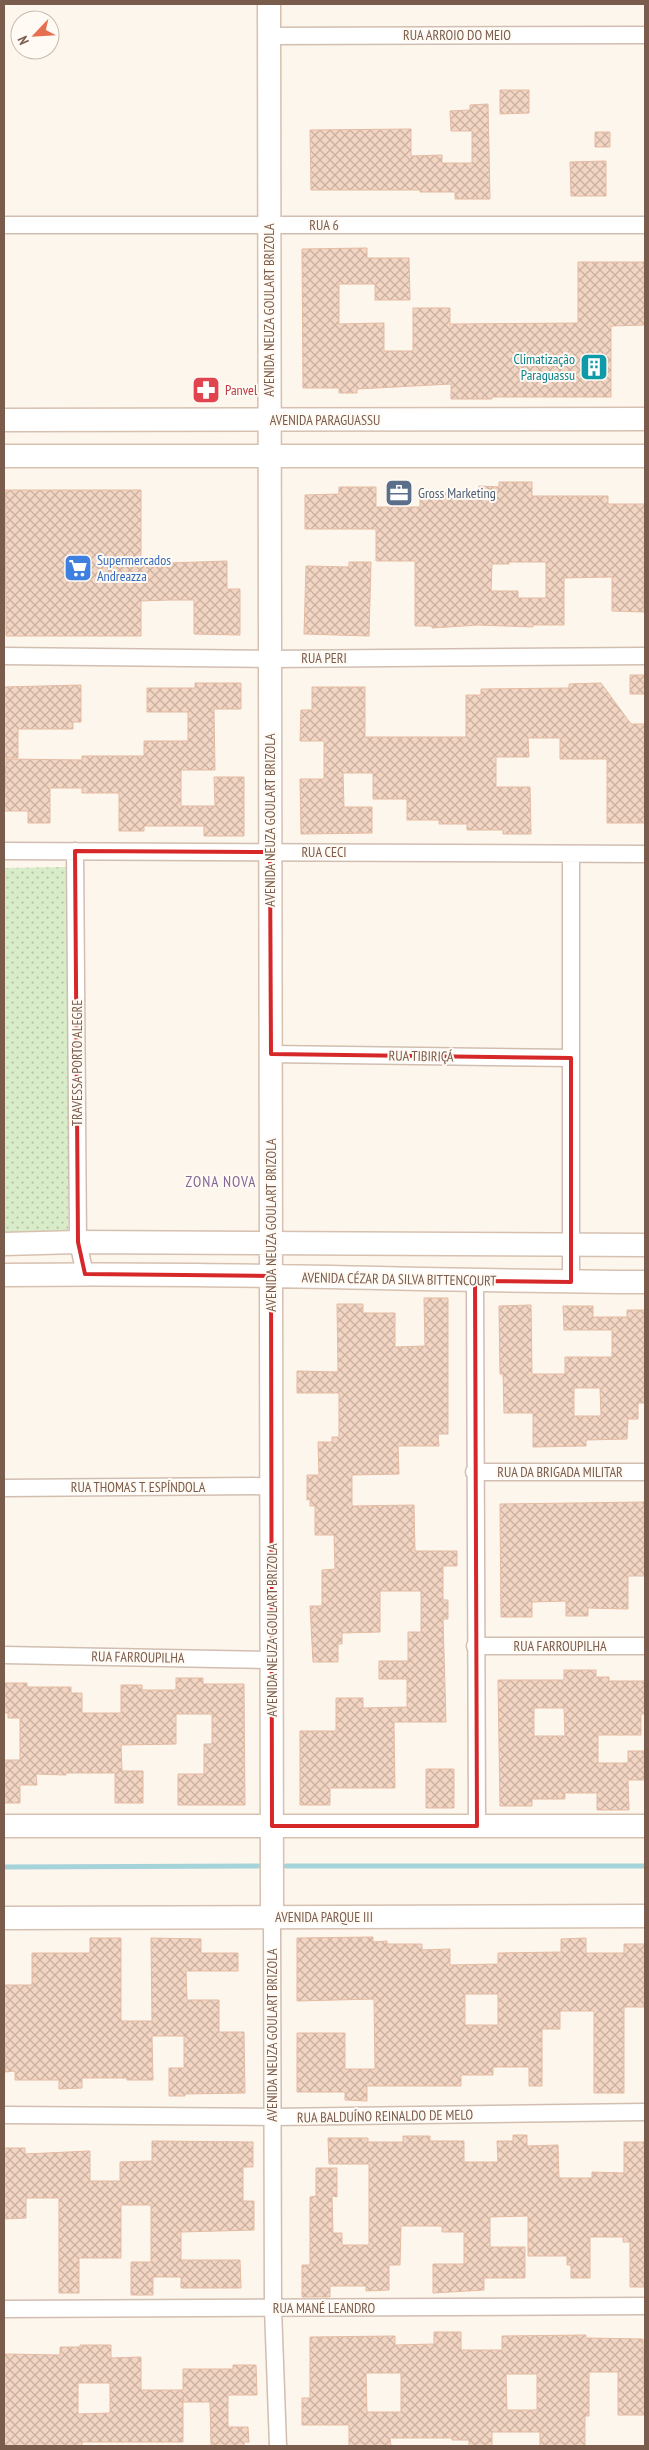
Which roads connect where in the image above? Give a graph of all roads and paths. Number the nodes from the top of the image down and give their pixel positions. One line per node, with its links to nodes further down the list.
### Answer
1 (268, 4): 3 (street, AVENIDA NEUZA GOULART BRIZOLA)
2 (645, 35): 3 (street, RUA ARROIO DO MEIO)
3 (269, 36): 6 (street, AVENIDA NEUZA GOULART BRIZOLA)
4 (4, 225): 6 (street, RUA 6)
5 (645, 225): 6 (street, RUA 6)
6 (269, 226): 10 (street, AVENIDA NEUZA GOULART BRIZOLA)
7 (590, 419): 8 (street, AVENIDA PARAGUASSU); 10 (street, AVENIDA PARAGUASSU); 13 (street)
8 (645, 419)
9 (4, 420): 10 (street, AVENIDA PARAGUASSU)
10 (269, 420): 12 (street, AVENIDA NEUZA GOULART BRIZOLA)
11 (4, 456): 12 (street)
12 (270, 456): 13 (street); 17 (street, AVENIDA NEUZA GOULART BRIZOLA)
13 (589, 456): 14 (street)
14 (645, 456)
15 (4, 656): 17 (street, RUA PERI)
16 (645, 656): 17 (street, RUA PERI)
17 (270, 659): 20 (street, AVENIDA NEUZA GOULART BRIZOLA)
18 (4, 851): 19 (street, RUA CECI)
19 (75, 851): 20 (street, RUA CECI); 25 (street, TRAVESSA PORTO ALEGRE)
20 (270, 852): 21 (street, RUA CECI); 23 (street, AVENIDA NEUZA GOULART BRIZOLA)
21 (572, 854): 22 (street, RUA CECI); 24 (street)
22 (645, 854)
23 (271, 1054): 24 (street, RUA TIBIRIÇÁ); 27 (street, AVENIDA NEUZA GOULART BRIZOLA)
24 (571, 1058): 28 (street)
25 (78, 1242): 26 (street); 27 (street); 30 (street, TRAVESSA PORTO ALEGRE)
26 (4, 1244)
27 (271, 1244): 28 (street); 32 (street, AVENIDA NEUZA GOULART BRIZOLA)
28 (571, 1245): 29 (street); 34 (street)
29 (645, 1245)
30 (85, 1274): 31 (street, AVENIDA CÉZAR DA SILVA BITTENCOURT); 32 (street, AVENIDA CÉZAR DA SILVA BITTENCOURT)
31 (4, 1275)
32 (271, 1276): 33 (street, AVENIDA CÉZAR DA SILVA BITTENCOURT); 38 (street, AVENIDA NEUZA GOULART BRIZOLA)
33 (475, 1281): 34 (street, AVENIDA CÉZAR DA SILVA BITTENCOURT); 36 (street)
34 (571, 1282): 35 (street, AVENIDA CÉZAR DA SILVA BITTENCOURT)
35 (645, 1282)
36 (474, 1472): 37 (street, RUA DA BRIGADA MILITAR); 40 (street)
37 (645, 1472)
38 (271, 1486): 39 (street, RUA THOMAS T. ESPÍNDOLA); 43 (street, AVENIDA NEUZA GOULART BRIZOLA)
39 (4, 1488)
40 (475, 1646): 41 (street, RUA FARROUPILHA); 46 (street)
41 (645, 1646)
42 (4, 1655): 43 (street, RUA FARROUPILHA)
43 (272, 1660): 45 (street, AVENIDA NEUZA GOULART BRIZOLA)
44 (4, 1826): 45 (street)
45 (272, 1826): 46 (street); 49 (street, AVENIDA NEUZA GOULART BRIZOLA)
46 (477, 1826): 47 (street)
47 (645, 1826)
48 (645, 1916): 49 (street, AVENIDA PARQUE III)
49 (272, 1917): 50 (street, AVENIDA PARQUE III); 53 (street, AVENIDA NEUZA GOULART BRIZOLA)
50 (4, 1918)
51 (645, 2112): 53 (street, RUA BALDUÍNO REINALDO DE MELO)
52 (4, 2115): 53 (street, RUA BALDUÍNO REINALDO DE MELO)
53 (272, 2117): 55 (street, AVENIDA NEUZA GOULART BRIZOLA)
54 (645, 2306): 55 (street, RUA MANÉ LEANDRO)
55 (273, 2308): 56 (street, RUA MANÉ LEANDRO); 57 (street, AVENIDA NEUZA GOULART BRIZOLA)
56 (4, 2310)
57 (278, 2446)

